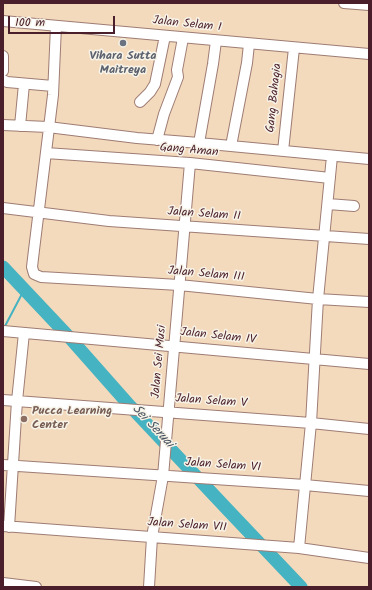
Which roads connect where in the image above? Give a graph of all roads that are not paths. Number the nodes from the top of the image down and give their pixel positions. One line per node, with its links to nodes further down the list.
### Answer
1 (344, 3): 2 (street)
2 (369, 5)
3 (3, 21): 4 (street, Jalan Selam I)
4 (56, 26): 5 (street, Jalan Selam I); 15 (street)
5 (165, 36): 6 (street, Jalan Selam I); 16 (street)
6 (183, 38): 7 (street, Jalan Selam I); 20 (street)
7 (216, 41): 8 (street, Jalan Selam I); 21 (street)
8 (249, 44): 9 (street, Jalan Selam I); 22 (street)
9 (294, 48): 10 (street, Jalan Selam I); 23 (street, Gang Bahagia)
10 (369, 54)
11 (3, 56): 12 (street)
12 (3, 71)
13 (3, 80): 14 (street)
14 (24, 84): 15 (street); 18 (street)
15 (53, 86): 19 (street)
16 (140, 102)
17 (3, 125): 18 (street)
18 (20, 126): 19 (street)
19 (48, 127): 20 (street); 24 (street)
20 (157, 140): 21 (street)
21 (199, 142): 22 (street)
22 (231, 146): 23 (street)
23 (283, 152): 25 (street)
24 (46, 153): 27 (street, Gang Aman); 32 (street)
25 (332, 156): 26 (street); 28 (street)
26 (369, 159)
27 (190, 163): 28 (street, Gang Aman); 33 (street, Jalan Sei Musi)
28 (330, 178): 29 (street)
29 (328, 204): 30 (street); 34 (street)
30 (354, 206)
31 (3, 208): 32 (street, Jalan Selam II)
32 (38, 213): 33 (street, Jalan Selam II); 36 (street, Jalan Selam III)
33 (183, 227): 34 (street, Jalan Selam II); 36 (street, Jalan Sei Musi)
34 (324, 236): 35 (street, Jalan Selam II); 37 (street)
35 (369, 239)
36 (179, 285): 37 (street, Jalan Selam III); 41 (street, Jalan Sei Musi)
37 (318, 299): 38 (street, Jalan Selam III); 42 (street)
38 (369, 302)
39 (4, 332): 40 (street, Jalan Selam IV)
40 (24, 334): 41 (street, Jalan Selam IV); 45 (street)
41 (175, 346): 42 (street, Jalan Selam IV); 46 (street, Jalan Sei Musi)
42 (315, 360): 43 (street, Jalan Selam IV); 47 (street)
43 (369, 364)
44 (3, 400): 45 (street, Jalan Selam V)
45 (17, 401): 46 (street, Jalan Selam V); 49 (street)
46 (168, 412): 47 (street, Jalan Selam V); 50 (street, Jalan Sei Musi)
47 (311, 423): 48 (street, Jalan Selam V); 51 (street)
48 (369, 429)
49 (8, 465): 50 (street, Jalan Selam VI); 53 (street)
50 (163, 476): 51 (street, Jalan Selam VI); 54 (street, Jalan Sei Musi)
51 (306, 485): 52 (street, Jalan Selam VI); 55 (street)
52 (369, 491)
53 (6, 526): 54 (street, Jalan Selam VII)
54 (152, 537): 55 (street, Jalan Selam VII); 59 (street, Jalan Sei Musi)
55 (299, 548): 56 (street, Jalan Selam VII)
56 (369, 558)
57 (3, 583): 58 (street)
58 (36, 587)
59 (149, 587)

